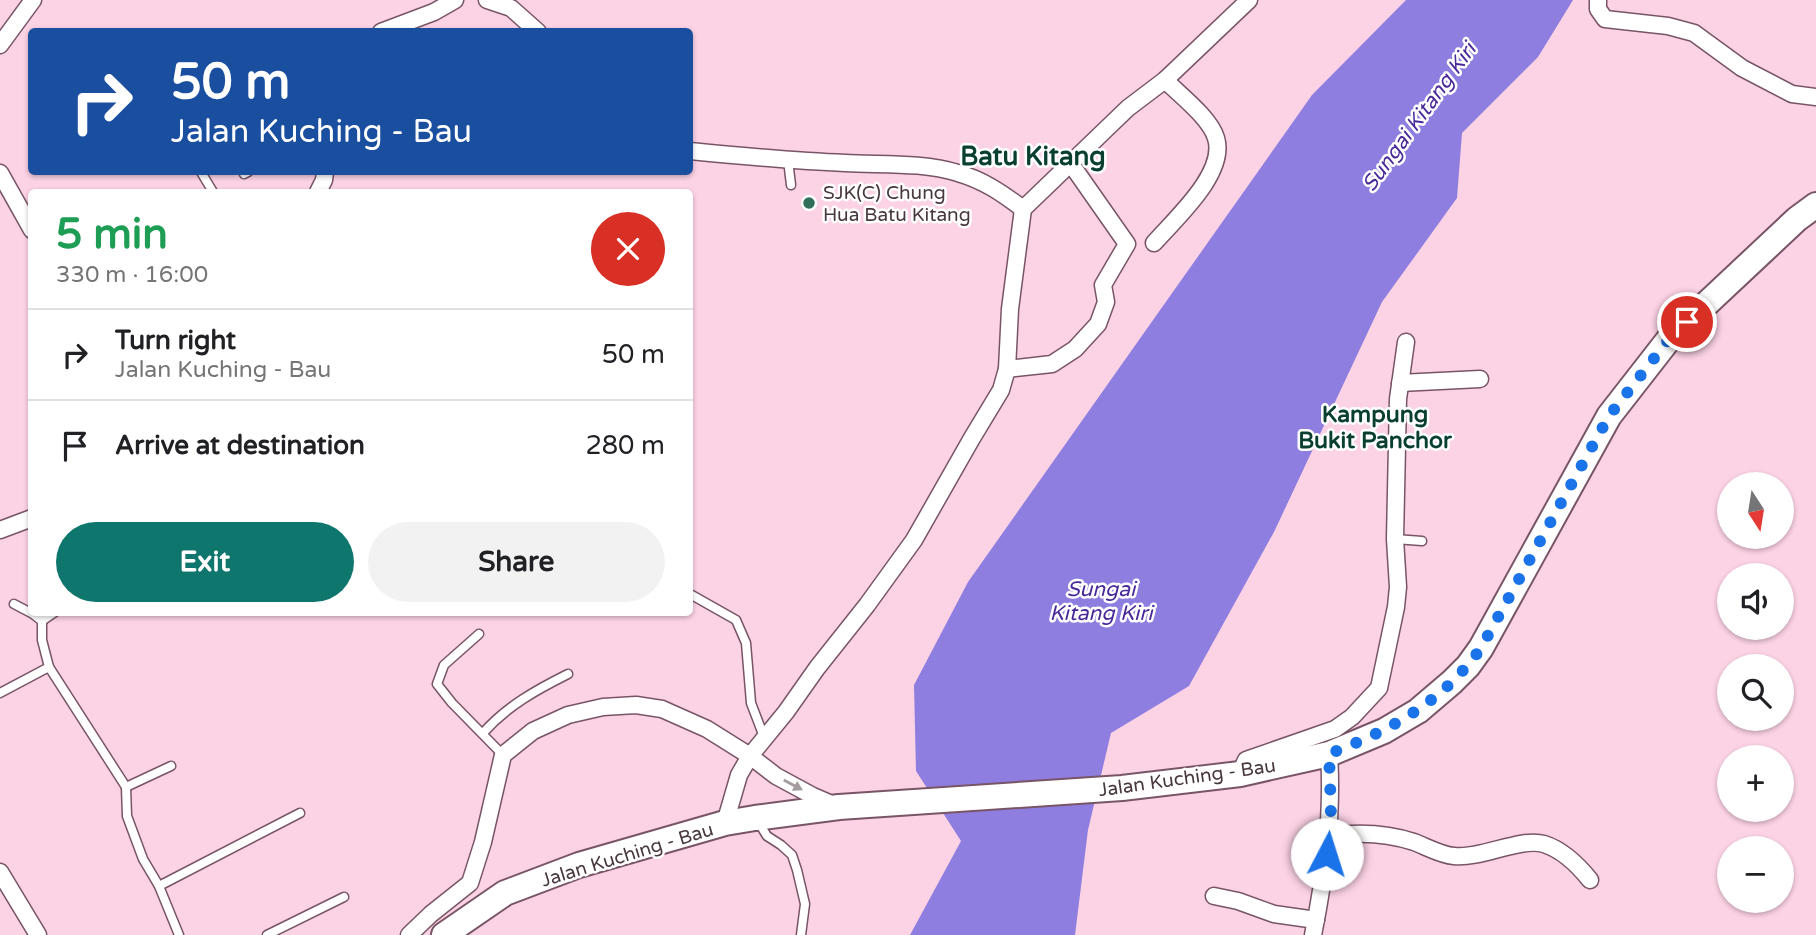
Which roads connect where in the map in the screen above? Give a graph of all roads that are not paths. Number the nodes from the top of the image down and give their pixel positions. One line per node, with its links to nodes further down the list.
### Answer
1 (33, 0): 8 (street)
2 (456, 0): 6 (street)
3 (487, 0): 7 (street)
4 (1249, 0): 9 (street)
5 (1598, 0): 10 (street)
6 (392, 28)
7 (534, 28)
8 (0, 45)
9 (1165, 80): 13 (street); 19 (street)
10 (1816, 97)
11 (693, 151): 12 (street)
12 (789, 160): 15 (lane); 17 (street)
13 (1071, 164): 17 (street); 21 (street)
14 (0, 173): 18 (street)
15 (791, 185)
16 (1816, 205): 40 (main road, Jalan Kuching - Bau)
17 (1023, 209): 21 (street)
18 (28, 223)
19 (1154, 243)
20 (1406, 342): 23 (street)
21 (1007, 369): 39 (street)
22 (1480, 379): 23 (street)
23 (1400, 383): 26 (street)
24 (28, 520): 25 (street)
25 (0, 530)
26 (1395, 540): 27 (lane); 44 (street)
27 (1422, 541)
28 (693, 596): 39 (lane)
29 (14, 604): 30 (lane)
30 (28, 611)
31 (35, 616): 33 (lane)
32 (49, 616): 33 (lane)
33 (41, 621): 35 (lane)
34 (479, 634): 38 (lane)
35 (49, 667): 37 (lane); 45 (lane)
36 (568, 674): 38 (lane)
37 (0, 693)
38 (482, 733): 41 (lane)
39 (764, 737): 42 (street)
40 (1329, 754): 44 (main road, Jalan Kuching - Bau); 50 (street)
41 (503, 755): 42 (street); 60 (street)
42 (750, 756): 46 (street, one-way to 46); 49 (street)
43 (171, 766): 45 (lane)
44 (1240, 774): 46 (main road, Jalan Kuching - Bau)
45 (126, 787): 53 (lane)
46 (839, 807): 48 (main road, Jalan Kuching - Bau)
47 (300, 813): 53 (lane)
48 (755, 817): 49 (main road, Jalan Kuching - Bau); 62 (lane)
49 (725, 823): 61 (main road, Jalan Kuching - Bau)
50 (1329, 836): 52 (street); 56 (street)
51 (0, 872): 57 (street)
52 (1590, 880)
53 (159, 886): 58 (lane)
54 (1214, 896): 56 (street)
55 (344, 897): 59 (lane)
56 (1315, 928)
57 (38, 935)
58 (178, 935)
59 (267, 935)
60 (409, 935)
61 (444, 935)
62 (801, 935)

